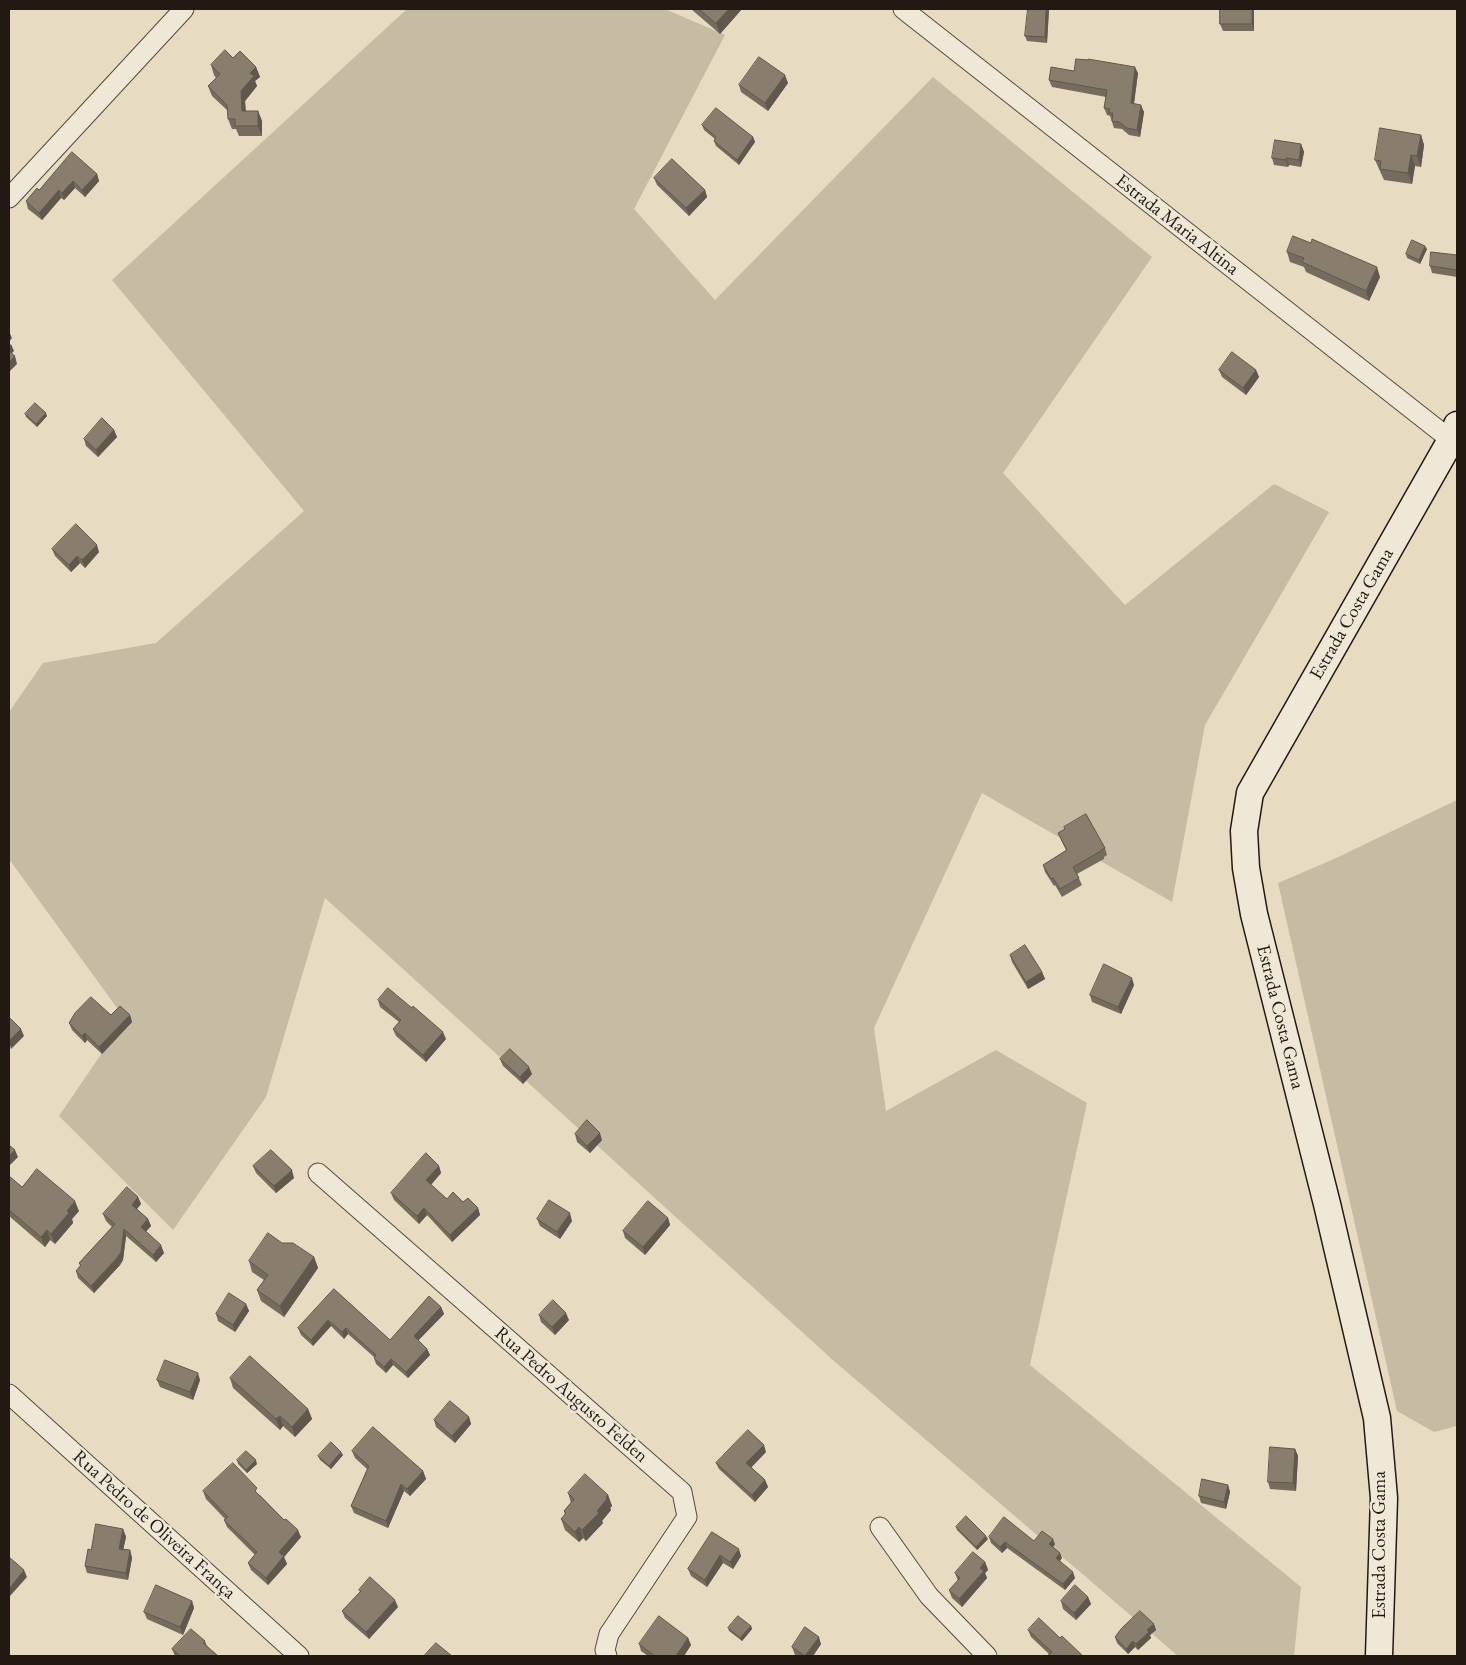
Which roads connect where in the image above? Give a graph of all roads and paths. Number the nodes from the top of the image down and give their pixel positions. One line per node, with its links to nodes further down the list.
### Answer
1 (184, 9): 3 (street)
2 (903, 9): 4 (street, Estrada Maria Altina)
3 (9, 198)
4 (1454, 433): 11 (main road, Estrada Costa Gama)
5 (318, 1173): 9 (street, Rua Pedro Augusto Felden)
6 (9, 1394): 8 (street, Rua Pedro de Oliveira França)
7 (880, 1527): 10 (street)
8 (299, 1656)
9 (607, 1656)
10 (988, 1656)
11 (1378, 1656)

